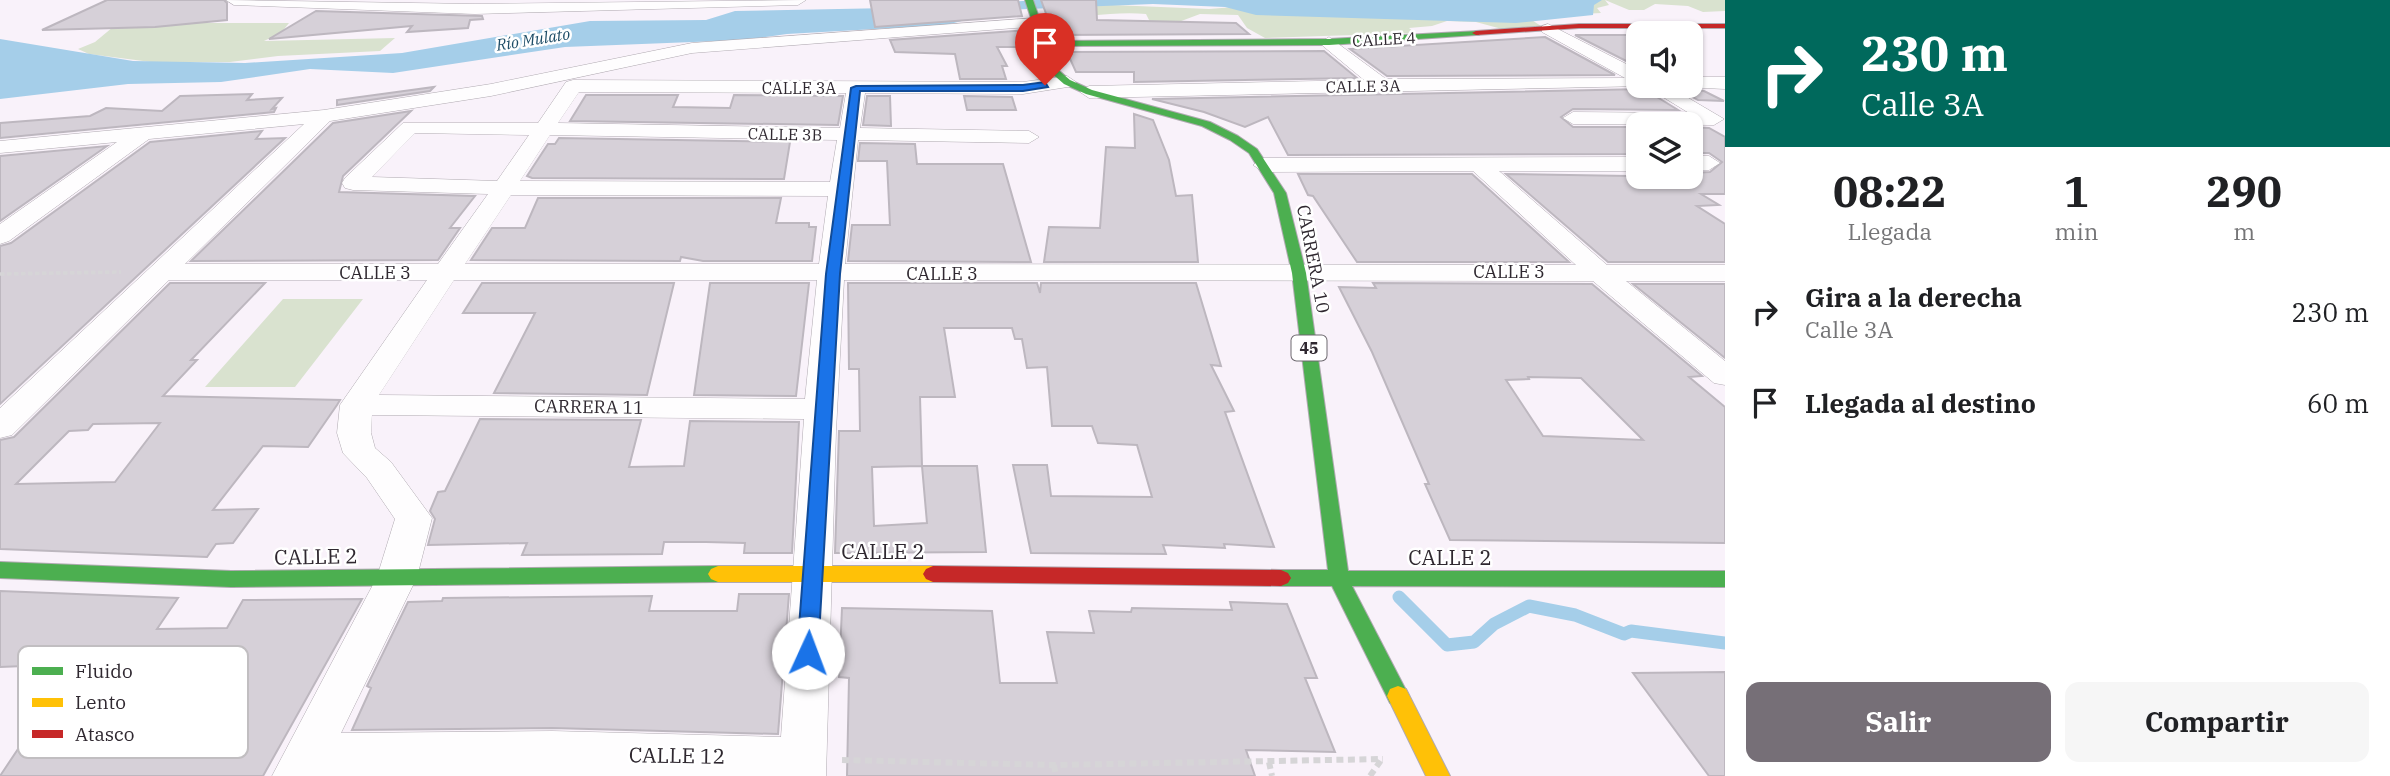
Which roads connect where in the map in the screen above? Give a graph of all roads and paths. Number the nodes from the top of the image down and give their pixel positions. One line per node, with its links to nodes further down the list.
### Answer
1 (234, 0): 2 (street)
2 (787, 0)
3 (1032, 13): 7 (main road, CARRERA 10); 17 (street)
4 (1725, 26): 5 (main road, CALLE 4)
5 (1548, 29): 6 (main road, CALLE 4); 8 (street)
6 (1329, 42): 7 (main road, CALLE 4); 13 (street)
7 (1043, 44): 9 (main road, CARRERA 10 / 45)
8 (1626, 71)
9 (1067, 82): 14 (street, CALLE 3A); 15 (main road, CARRERA 10 / 45)
10 (1626, 83): 13 (street, CALLE 3A)
11 (1703, 83): 12 (street)
12 (1725, 83)
13 (1382, 85): 15 (street, CALLE 3A)
14 (856, 88): 20 (street, CALLE 3A); 22 (street)
15 (1089, 92): 27 (main road, CARRERA 10 / 45)
16 (1676, 98): 19 (street)
17 (324, 116): 21 (street); 31 (street)
18 (1573, 118): 19 (street)
19 (1719, 122)
20 (542, 131): 22 (street, CALLE 3B); 28 (street); 28 (street, CALLE 3B)
21 (142, 134): 24 (street); 30 (street)
22 (848, 135): 23 (street, CALLE 3B); 29 (street)
23 (1029, 137)
24 (0, 148)
25 (1478, 164): 26 (street); 27 (street); 32 (street)
26 (1626, 164)
27 (1264, 165): 34 (main road, CARRERA 10 / 45)
28 (505, 188): 29 (street); 33 (street)
29 (842, 189): 37 (street)
30 (1, 235)
31 (160, 272): 33 (street, CALLE 3); 36 (path); 41 (street)
32 (1599, 272): 34 (street, CALLE 3); 35 (street, CALLE 3); 38 (street)
33 (444, 273): 37 (street, CALLE 3); 40 (street)
34 (1299, 273): 37 (street, CALLE 3); 45 (main road, CARRERA 10 / 45)
35 (1725, 273)
36 (0, 274)
37 (833, 274): 39 (street)
38 (1725, 376)
39 (822, 409): 40 (street, CARRERA 11); 43 (street)
40 (355, 419): 44 (street)
41 (0, 427)
42 (0, 570): 44 (main road, CALLE 2)
43 (811, 573): 44 (main road, CALLE 2); 45 (main road, CALLE 2); 52 (street)
44 (397, 576): 50 (street)
45 (1339, 579): 46 (main road, CALLE 2); 47 (main road, CARRERA 10 / 45)
46 (1725, 579)
47 (1426, 756): 48 (path); 56 (main road, CARRERA 10 / 45)
48 (1382, 759): 49 (path); 55 (path)
49 (1269, 762): 51 (path); 54 (path)
50 (301, 765): 52 (street, CALLE 12)
51 (1054, 765): 52 (path); 53 (path)
52 (803, 768)
53 (1056, 776)
54 (1272, 776)
55 (1370, 776)
56 (1438, 776)

